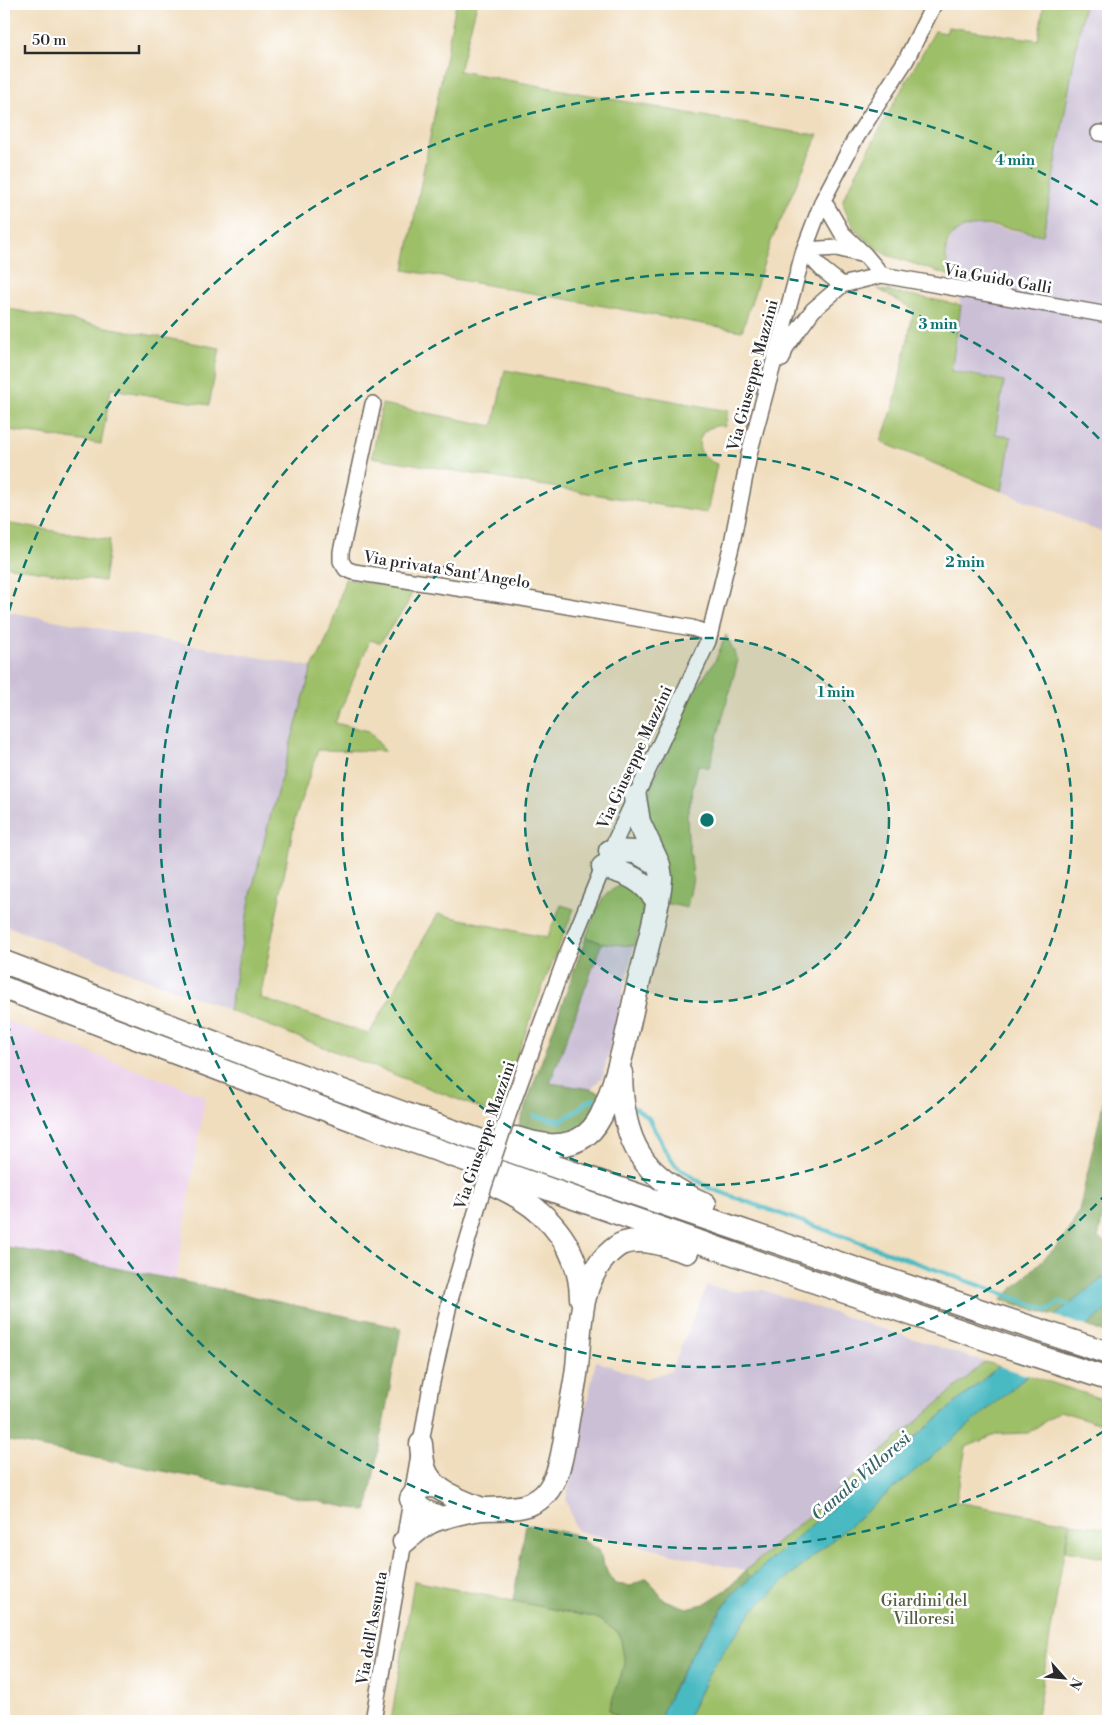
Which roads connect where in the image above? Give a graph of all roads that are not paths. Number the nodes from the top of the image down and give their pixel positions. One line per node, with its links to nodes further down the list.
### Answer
1 (934, 4): 2 (street, Via Giuseppe Mazzini)
2 (823, 200): 3 (street, Via Giuseppe Mazzini); 4 (street)
3 (804, 250): 4 (street); 6 (street); 9 (street, Via Giuseppe Mazzini)
4 (865, 255): 5 (street)
5 (882, 275): 6 (street, Via Guido Galli); 7 (street, Via Guido Galli)
6 (842, 285): 9 (street, Via Guido Galli)
7 (1108, 315)
8 (373, 404): 10 (street, Via privata Sant'Angelo)
9 (750, 450): 10 (street, Via Giuseppe Mazzini)
10 (710, 634): 11 (street, Via Giuseppe Mazzini)
11 (635, 797): 12 (street, Via Giuseppe Mazzini); 13 (highway)
12 (606, 859): 13 (highway); 14 (highway); 25 (street, Via Giuseppe Mazzini, bridge)
13 (659, 865): 14 (highway)
14 (658, 902): 17 (highway)
15 (4, 962): 18 (highway)
16 (4, 988): 19 (highway)
17 (621, 1057): 18 (highway); 20 (highway)
18 (437, 1125): 20 (highway)
19 (369, 1126): 21 (highway); 22 (highway)
20 (779, 1243): 23 (highway)
21 (771, 1266): 22 (highway); 24 (highway)
22 (582, 1316): 28 (highway)
23 (1098, 1349)
24 (1108, 1380)
25 (421, 1444): 26 (highway); 27 (street, Via Giuseppe Mazzini)
26 (439, 1488): 27 (highway); 28 (highway)
27 (411, 1499): 29 (highway); 30 (street, Via Giuseppe Mazzini)
28 (482, 1509): 29 (highway)
29 (440, 1518): 30 (highway)
30 (404, 1542): 31 (street, Via dell'Assunta)
31 (373, 1721)

